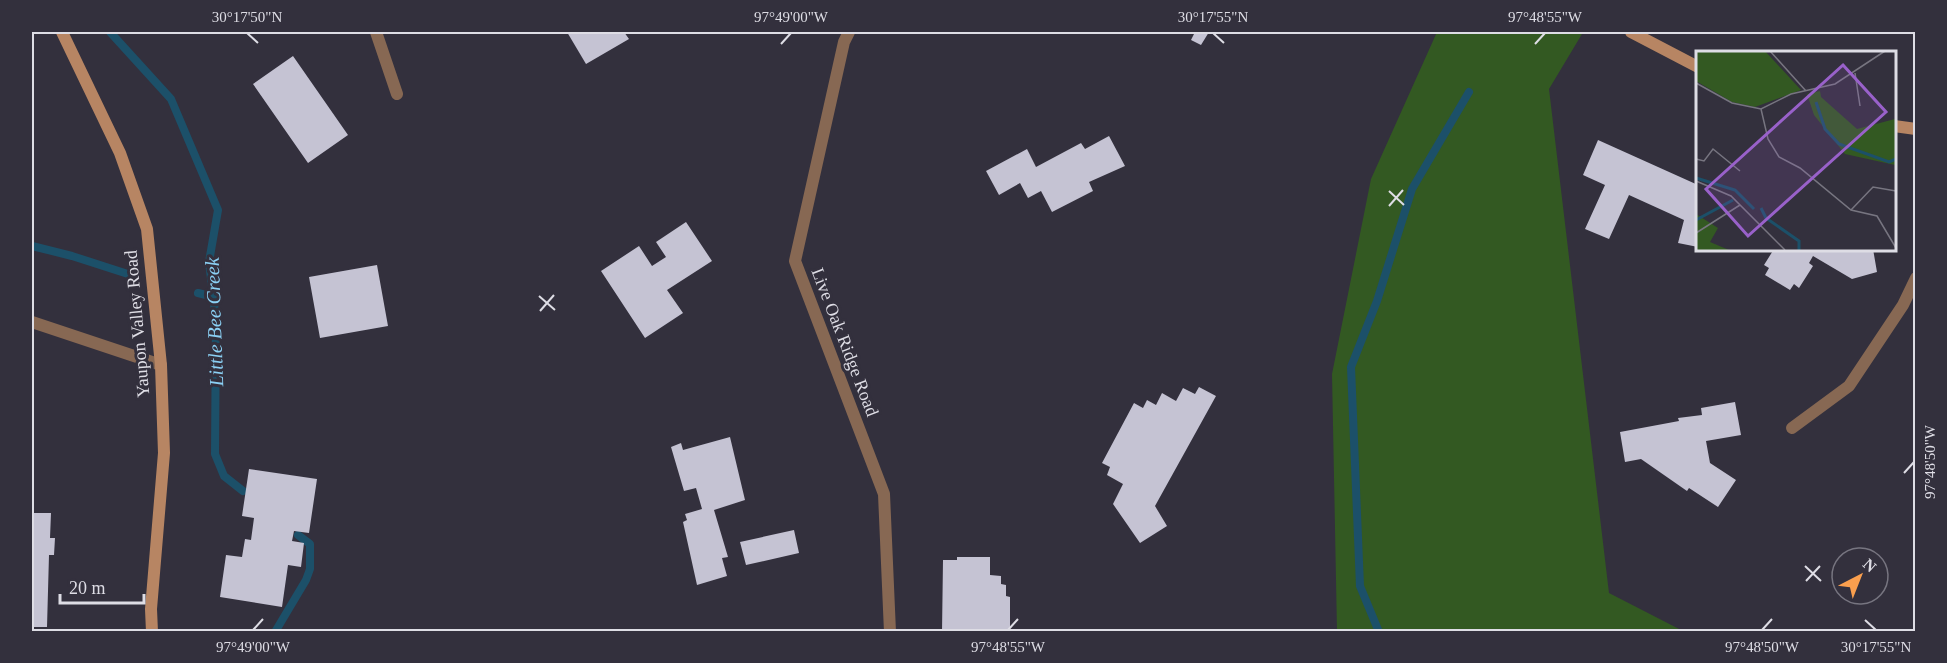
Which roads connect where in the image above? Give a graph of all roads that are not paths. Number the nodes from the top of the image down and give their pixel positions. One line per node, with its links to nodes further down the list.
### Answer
1 (62, 32): 11 (street, Yaupon Valley Road)
2 (376, 32): 6 (street)
3 (849, 32): 14 (street, Live Oak Ridge Road)
4 (1631, 32): 5 (street)
5 (1696, 66)
6 (396, 94)
7 (1896, 126): 8 (street)
8 (1916, 129)
9 (1916, 278): 12 (street)
10 (32, 322): 11 (street)
11 (161, 365): 13 (street, Yaupon Valley Road)
12 (1792, 428)
13 (152, 632)
14 (890, 632)

